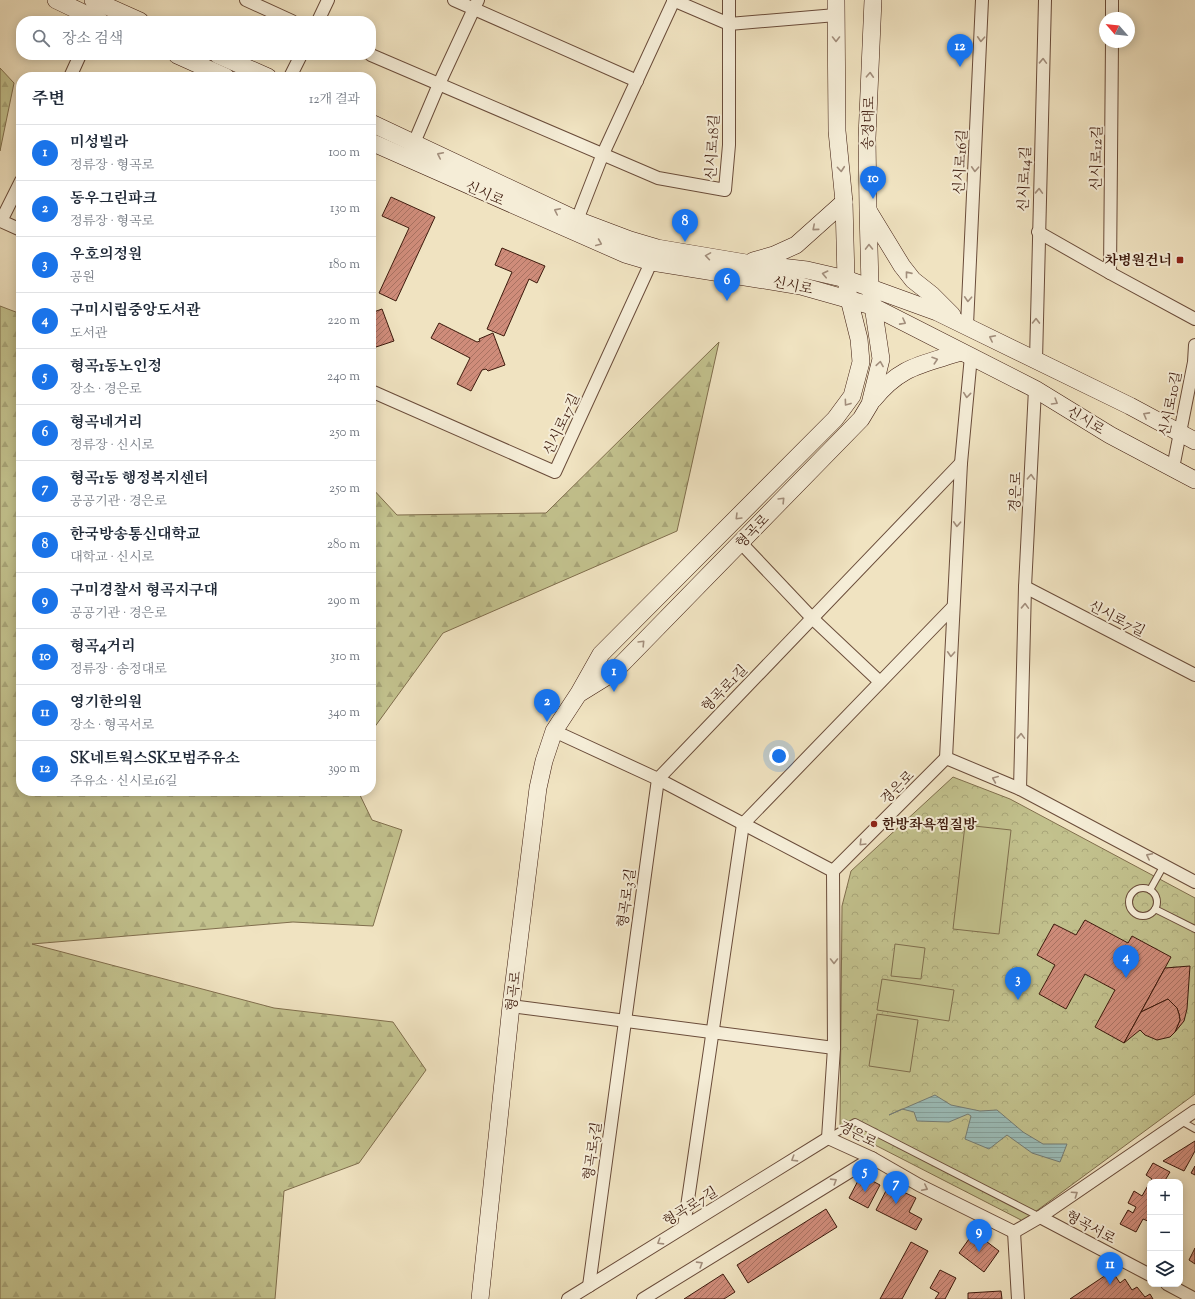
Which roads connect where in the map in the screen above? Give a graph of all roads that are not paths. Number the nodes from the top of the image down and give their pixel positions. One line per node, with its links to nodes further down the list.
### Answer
1 (56, 0): 13 (street)
2 (246, 0): 16 (street)
3 (328, 0): 17 (street)
4 (454, 0): 11 (street)
5 (674, 0): 18 (street); 29 (street)
6 (729, 0): 18 (street)
7 (873, 0): 38 (street, 송정대로, one-way to 7)
8 (982, 0): 50 (street, 신시로16길, one-way to 50)
9 (1045, 0): 41 (street, 신시로14길, one-way to 9)
10 (1112, 0): 14 (street)
11 (476, 5): 29 (street); 30 (street)
12 (836, 8): 18 (street); 37 (street, 송정대로, one-way to 37)
13 (100, 11): 15 (street)
14 (1112, 12)
15 (120, 16)
16 (281, 16)
17 (320, 16)
18 (729, 24): 34 (street, 신시로18길)
19 (1112, 48): 44 (street, 신시로12길)
20 (376, 57): 30 (street, 신시로18길)
21 (78, 60): 25 (street)
22 (187, 60): 26 (street)
23 (229, 60): 27 (street)
24 (298, 60): 28 (street)
25 (72, 72)
26 (215, 72)
27 (257, 72)
28 (292, 72)
29 (637, 81): 34 (street)
30 (439, 84): 32 (street); 34 (street, 신시로18길)
31 (376, 125): 32 (street, 신시로)
32 (415, 142): 35 (street); 39 (street, 신시로, one-way to 32)
33 (376, 144): 35 (street, 신시로)
34 (602, 156): 39 (street)
35 (407, 158): 42 (street, 신시로, one-way to 42)
36 (16, 191): 40 (street)
37 (844, 202): 43 (street, one-way to 43); 45 (street, 송정대로)
38 (868, 209): 46 (street, 송정대로, one-way to 38); 50 (street, one-way to 38)
39 (577, 220): 42 (street, 신시로)
40 (16, 228)
41 (1038, 232): 44 (street); 55 (street, 신시로14길, one-way to 41)
42 (655, 255): 43 (street, 신시로, one-way to 42); 47 (street, 신시로); 57 (street, 신시로17길)
43 (746, 263): 45 (street, 신시로, one-way to 43)
44 (1110, 274): 49 (street)
45 (846, 279): 46 (street, 신시로); 47 (street, 송정대로)
46 (870, 286): 48 (street, 송정대로); 50 (street, 신시로)
47 (849, 299): 48 (street, 신시로); 51 (street, 송정대로)
48 (872, 306): 52 (street, 송정대로); 54 (street, 신시로, one-way to 54)
49 (1195, 319)
50 (962, 323): 55 (street, 신시로, one-way to 50)
51 (859, 338): 69 (street, 형곡로, one-way to 69)
52 (878, 341): 58 (street, 형곡로, one-way to 52)
53 (1195, 346): 59 (street, 신시로10길)
54 (966, 354): 56 (street, 신시로); 58 (street, one-way to 54); 60 (street, one-way to 60)
55 (1036, 360): 59 (street, 신시로, one-way to 55)
56 (1035, 389): 61 (street, 신시로, one-way to 61); 64 (street, 경은로, one-way to 56)
57 (376, 393)
58 (870, 404): 63 (street, 형곡로, one-way to 58)
59 (1188, 438): 61 (street, 신시로10길)
60 (960, 463): 65 (street, one-way to 65); 66 (street)
61 (1173, 468): 62 (street, 신시로)
62 (1195, 480)
63 (741, 543): 66 (street); 69 (street, 형곡로, one-way to 63)
64 (1025, 587): 67 (street, 신시로7길); 73 (street, 경은로, one-way to 64)
65 (953, 607): 68 (street); 71 (street, one-way to 71)
66 (812, 618): 68 (street); 72 (street, 형곡로1길)
67 (1195, 675)
68 (880, 682): 74 (street)
69 (579, 693): 70 (street, 형곡로)
70 (554, 731): 72 (street); 81 (street, 형곡로)
71 (946, 758): 73 (street, one-way to 71); 76 (street, 경은로, one-way to 76)
72 (658, 779): 74 (street); 82 (street, 형곡로3길)
73 (1020, 789): 75 (street, one-way to 73)
74 (743, 824): 76 (street); 83 (street)
75 (1164, 864): 77 (street); 78 (lane)
76 (833, 872): 84 (street, 경은로, one-way to 84)
77 (1195, 882)
78 (1150, 890): 79 (lane); 79 (lane)
79 (1156, 909): 80 (lane)
80 (1195, 929)
81 (511, 1006): 82 (street); 96 (street, 형곡로)
82 (624, 1021): 83 (street); 94 (street, 형곡로5길)
83 (713, 1032): 84 (street); 91 (street)
84 (834, 1048): 88 (street, 경은로)
85 (1195, 1111): 86 (street)
86 (1180, 1121): 87 (lane); 90 (street, one-way to 86)
87 (1195, 1129)
88 (828, 1138): 89 (street, 경은로); 90 (lane); 91 (street, 형곡로7길, one-way to 91)
89 (872, 1158): 92 (street, 경은로, one-way to 92); 98 (street, one-way to 89)
90 (1040, 1217): 92 (street); 93 (street, 형곡서로)
91 (684, 1227): 94 (street, 형곡로7길, one-way to 94)
92 (1014, 1232): 99 (street)
93 (1147, 1273)
94 (588, 1286): 97 (street, 형곡로7길)
95 (1173, 1287): 100 (street)
96 (480, 1299)
97 (568, 1299)
98 (642, 1299)
99 (1018, 1299)
100 (1195, 1299)

